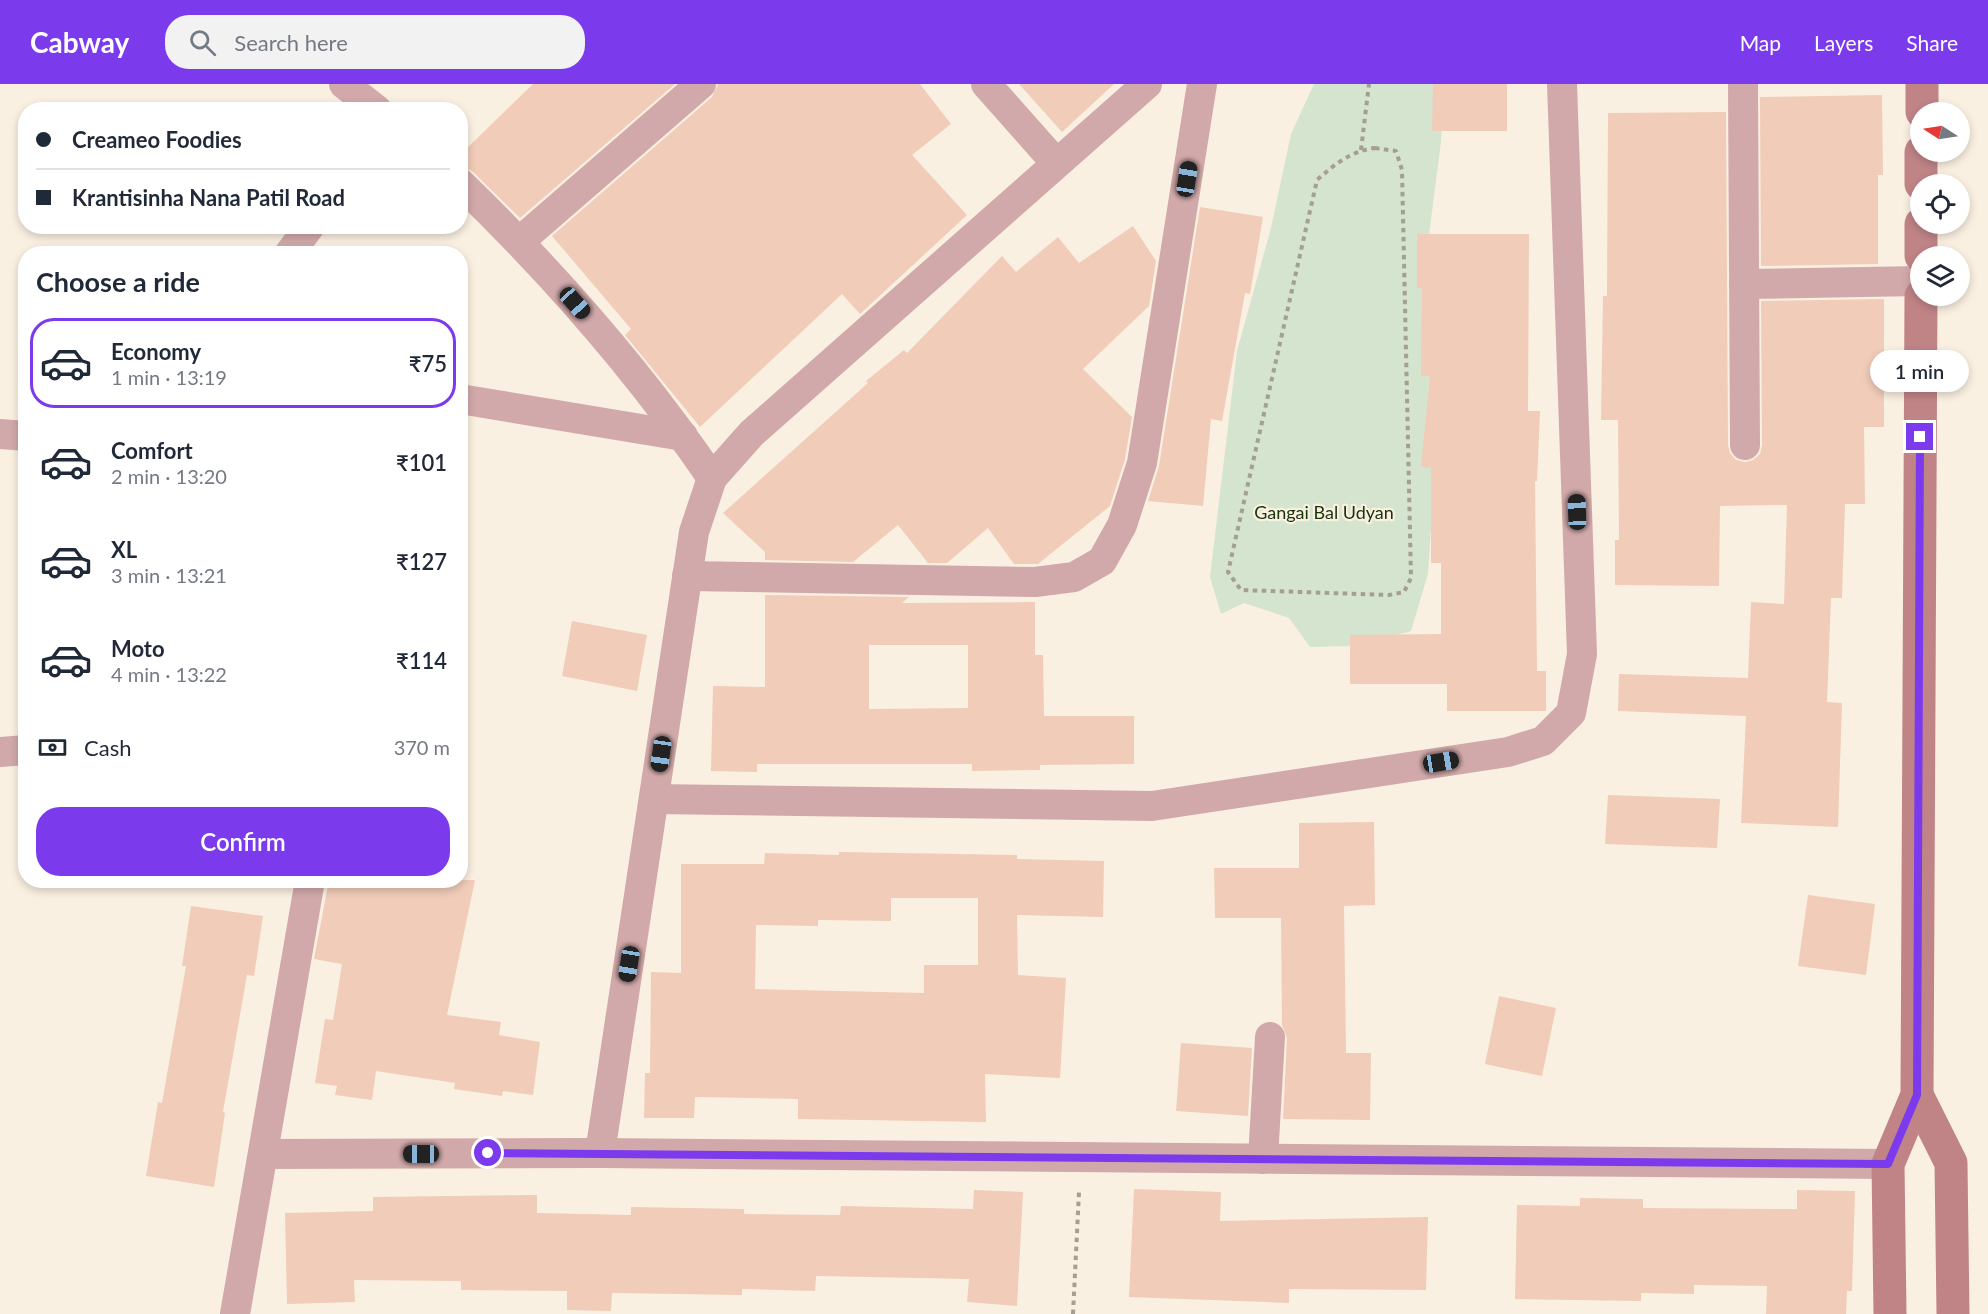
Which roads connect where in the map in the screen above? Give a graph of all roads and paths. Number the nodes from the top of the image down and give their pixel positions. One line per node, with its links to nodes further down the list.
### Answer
1 (344, 84): 10 (street)
2 (701, 84): 15 (street)
3 (986, 84): 13 (street)
4 (1147, 84): 13 (street)
5 (1202, 84): 25 (street)
6 (1369, 84): 12 (path)
7 (1562, 84): 28 (street)
8 (1743, 84): 17 (street)
9 (1922, 84): 11 (main road)
10 (367, 102)
11 (1922, 102)
12 (1361, 150): 12 (path)
13 (1056, 163): 24 (street)
14 (468, 191): 15 (street)
15 (520, 241): 22 (street)
16 (1910, 281): 17 (street)
17 (1744, 284): 23 (street)
18 (1921, 306): 31 (main road)
19 (468, 400): 22 (street)
20 (0, 434): 21 (street)
21 (18, 435)
22 (683, 436): 24 (street)
23 (1745, 445)
24 (712, 478): 25 (street)
25 (687, 576): 28 (street)
26 (18, 751): 27 (street)
27 (0, 752)
28 (654, 799): 32 (street)
29 (309, 888): 33 (street)
30 (1270, 1038): 35 (street)
31 (1917, 1095): 36 (main road); 40 (main road)
32 (600, 1153): 33 (street); 34 (street)
33 (263, 1154): 37 (street)
34 (1081, 1158): 35 (street); 38 (path)
35 (1263, 1159): 36 (street)
36 (1888, 1164): 39 (main road)
37 (235, 1314)
38 (1073, 1314)
39 (1890, 1314)
40 (1953, 1314)

